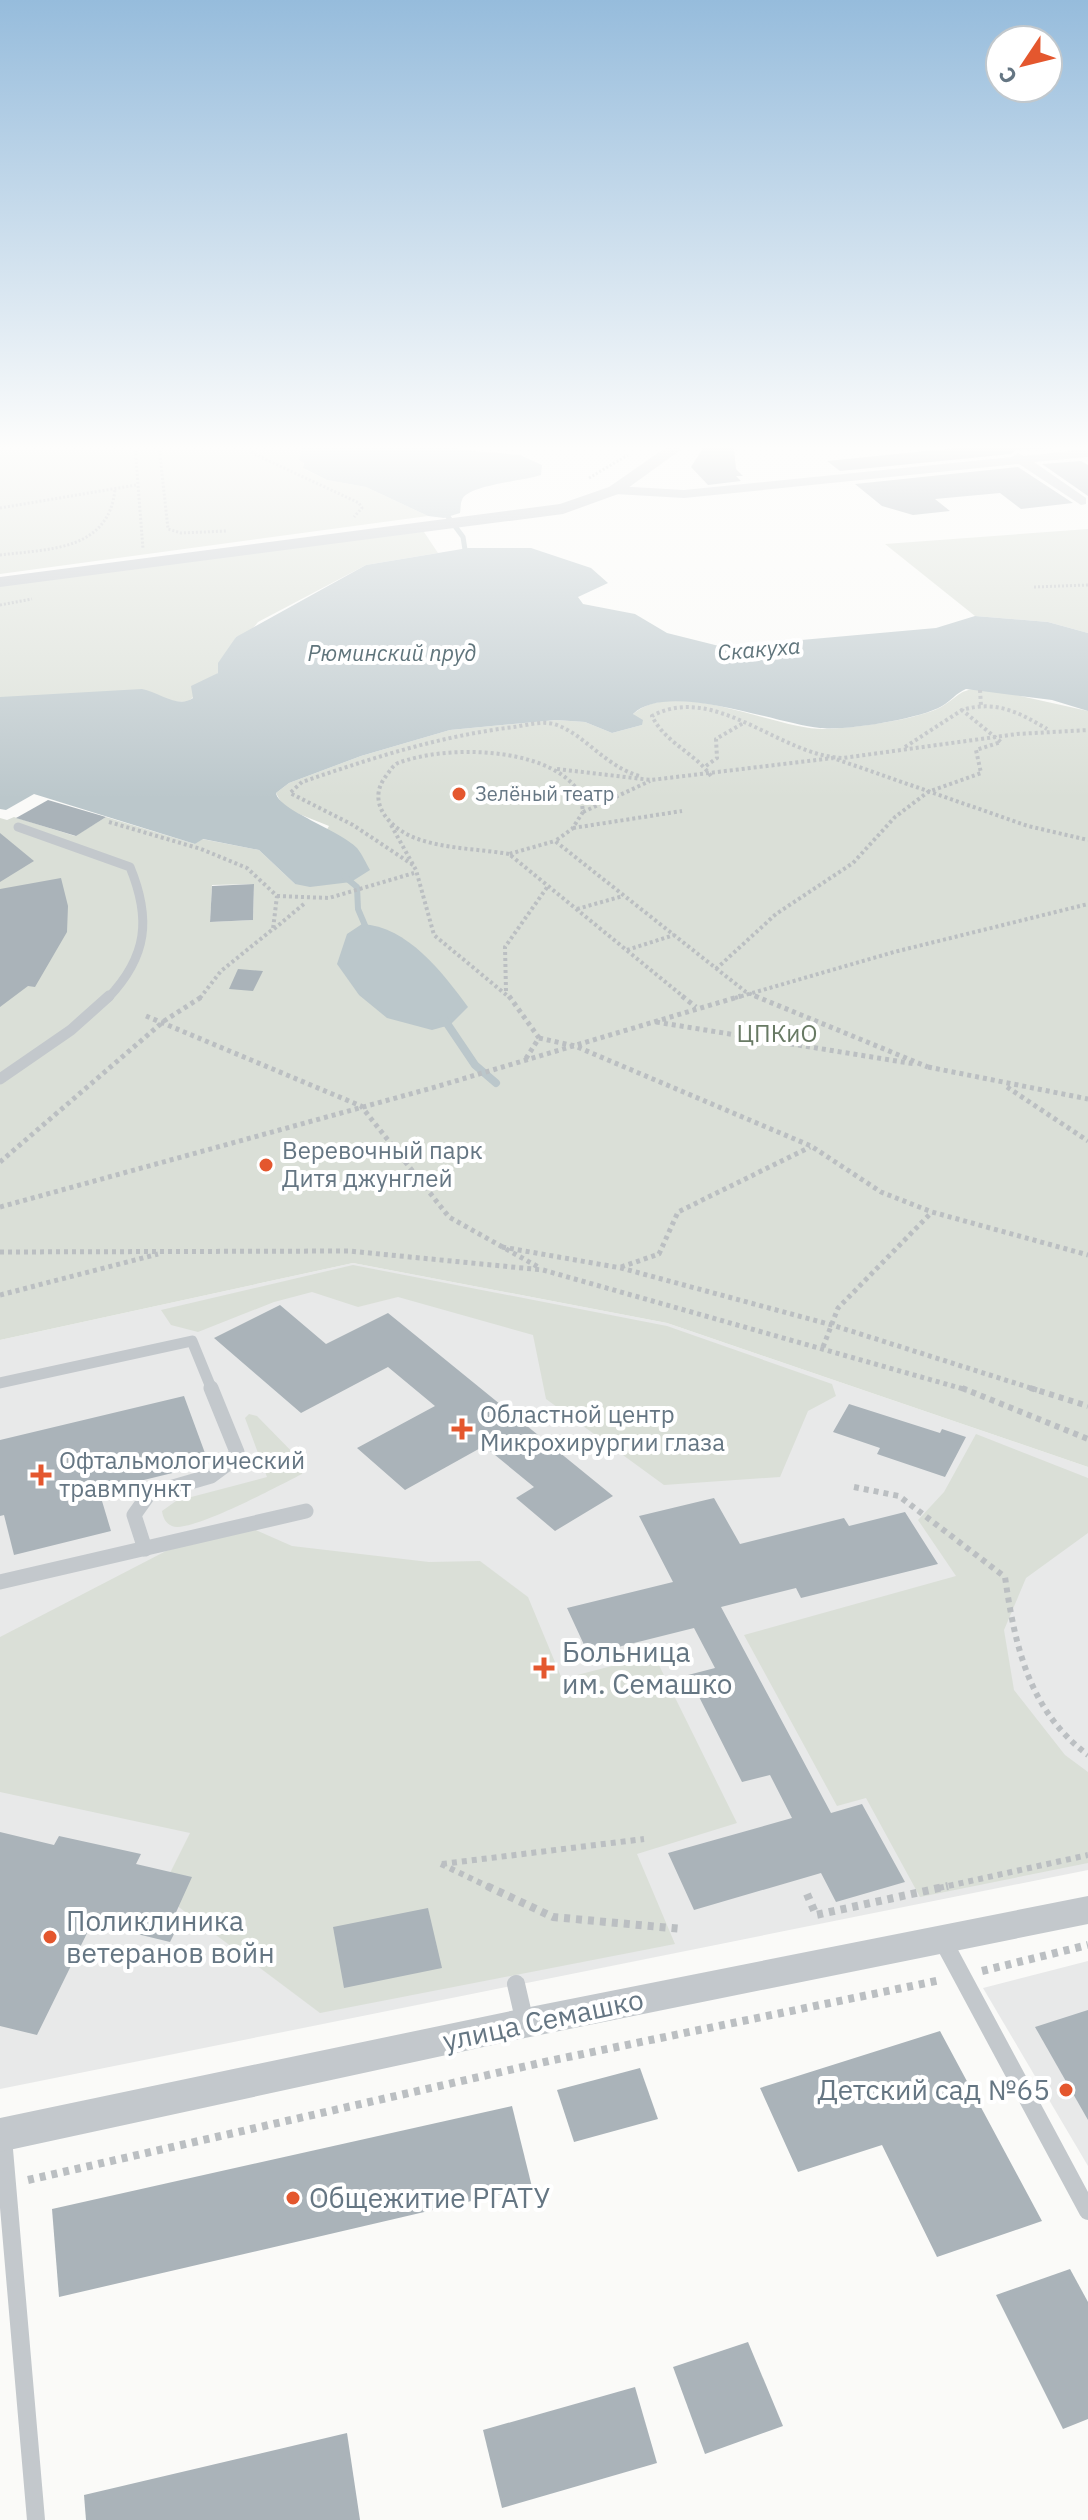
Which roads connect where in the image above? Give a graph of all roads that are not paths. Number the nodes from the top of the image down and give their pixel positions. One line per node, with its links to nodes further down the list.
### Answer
1 (147, 564): 2 (street)
2 (0, 582)
3 (18, 827): 4 (lane)
4 (0, 1079)
5 (0, 1383): 7 (lane)
6 (306, 1511): 7 (lane)
7 (145, 1549): 8 (lane)
8 (0, 1582)
9 (1088, 1910): 10 (street, улица Семашко)
10 (942, 1939): 12 (street, улица Семашко); 14 (lane)
11 (516, 1984): 12 (lane)
12 (525, 2023): 13 (street, улица Семашко)
13 (1, 2135): 15 (lane)
14 (1088, 2211)
15 (36, 2520)

